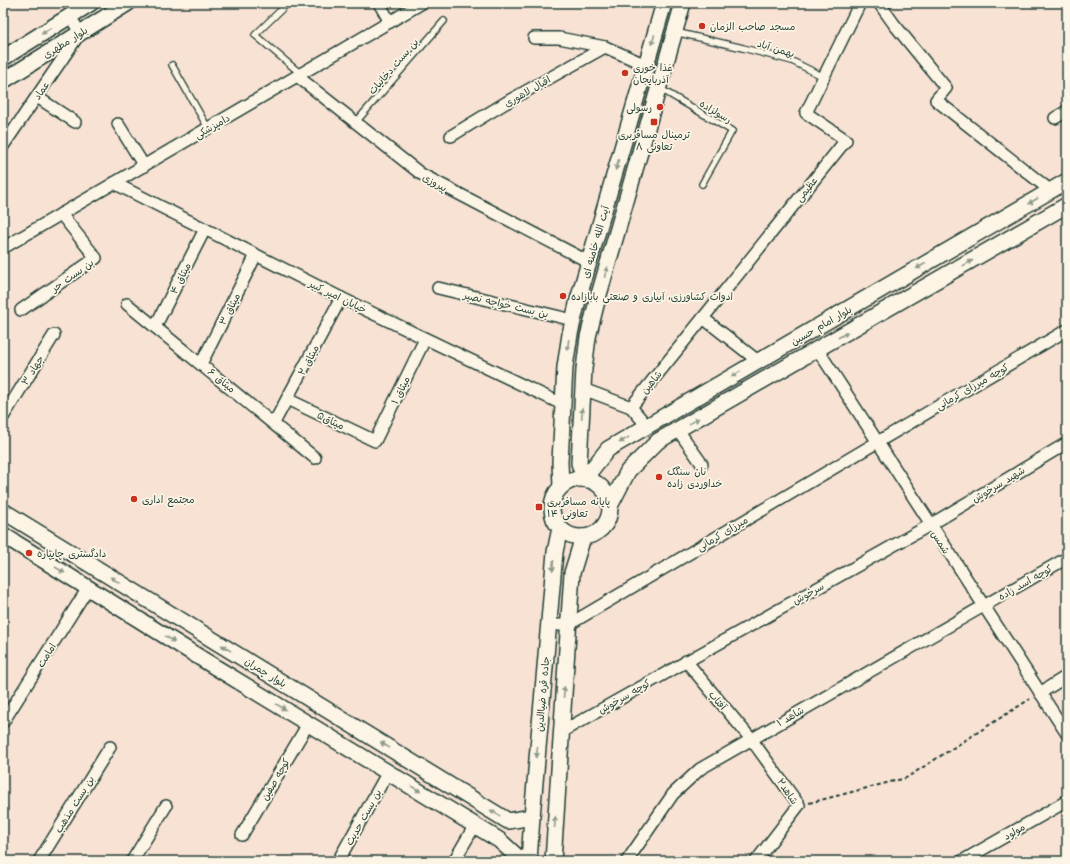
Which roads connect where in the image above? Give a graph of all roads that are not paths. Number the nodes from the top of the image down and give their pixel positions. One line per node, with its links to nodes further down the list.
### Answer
1 (91, 3): 10 (street, بلوار مطهری)
2 (128, 3): 14 (street, بلوار مطهری)
3 (288, 3): 20 (lane)
4 (379, 3): 12 (street)
5 (422, 3): 12 (street, دامپزشکی)
6 (664, 3): 19 (street, آیت الله خامنه ای, one-way to 19)
7 (683, 3): 13 (street, آیت الله خامنه ای)
8 (860, 3): 21 (street, عظیمی)
9 (879, 3): 37 (street)
10 (70, 16): 14 (street); 17 (street, بلوار مطهری, one-way to 17)
11 (444, 21): 28 (lane, بن بست دخانیات)
12 (390, 22): 20 (street, دامپزشکی)
13 (675, 32): 21 (lane, بهمن آباد); 23 (street, آیت الله خامنه ای)
14 (80, 33): 22 (street, بلوار مطهری); 24 (street, عماد)
15 (534, 38): 16 (street)
16 (605, 47): 19 (street); 31 (street, اقبال لاهوری)
17 (3, 58)
18 (172, 65): 30 (lane)
19 (646, 65): 43 (street, آیت الله خامنه ای, one-way to 43)
20 (299, 75): 28 (street, پیروزی); 30 (street, دامپزشکی)
21 (824, 77): 48 (street, عظیمی)
22 (3, 82)
23 (659, 88): 36 (lane, رسولزاده); 57 (street, آیت الله خامنه ای, one-way to 23)
24 (36, 97): 27 (street); 32 (street, عماد)
25 (1067, 111): 26 (street)
26 (1054, 118)
27 (75, 122)
28 (356, 122): 43 (street, پیروزی)
29 (118, 124): 33 (street)
30 (208, 128): 33 (street, دامپزشکی)
31 (451, 136)
32 (3, 146)
33 (144, 166): 35 (street, دامپزشکی)
34 (1067, 181): 37 (street, بلوار امام حسین)
35 (114, 183): 39 (street, دامپزشکی); 40 (street, خیابان امیر کبیر)
36 (702, 184)
37 (1051, 191): 55 (street, بلوار امام حسین, one-way to 55)
38 (1067, 205): 54 (street, بلوار امام حسین, one-way to 38)
39 (61, 214): 41 (street, دامپزشکی); 47 (street, بن بست حر)
40 (205, 229): 42 (street, خیابان امیر کبیر); 50 (street, میثاق ۴)
41 (3, 248)
42 (256, 255): 45 (street, خیابان امیر کبیر); 56 (street, میثاق ۳)
43 (589, 262): 49 (street, آیت الله خامنه ای)
44 (438, 288): 49 (street, بن بست خواجه نصیر)
45 (341, 298): 53 (street, خیابان امیر کبیر); 58 (street, میثاق ۲)
46 (127, 304): 50 (street, میثاق ۶)
47 (22, 310)
48 (703, 318): 55 (street); 61 (street, شاهین)
49 (573, 320): 60 (street, آیت الله خامنه ای, one-way to 60)
50 (155, 327): 56 (street, میثاق ۶)
51 (1067, 330): 67 (street, کوچه میرزای کرمانی)
52 (54, 335): 59 (street, جهاد ۳)
53 (425, 339): 60 (street, خیابان امیر کبیر); 66 (street, میثاق ۱)
54 (818, 350): 65 (street, بلوار امام حسین, one-way to 54); 67 (street, شمس)
55 (758, 361): 64 (street, بلوار امام حسین, one-way to 64)
56 (201, 364): 63 (street, میثاق ۶)
57 (583, 389): 61 (street); 71 (street, آیت الله خامنه ای, one-way to 57)
58 (287, 399): 63 (street, میثاق ۲); 66 (street, میثاق۵)
59 (6, 403): 62 (street, جهاد ۳)
60 (564, 405): 72 (street, آیت الله خامنه ای)
61 (631, 407): 64 (street)
62 (3, 417)
63 (274, 423): 69 (street, میثاق ۶)
64 (647, 426): 71 (street, بلوار امام حسین, one-way to 71)
65 (678, 430): 70 (street); 73 (street, بلوار امام حسین)
66 (375, 441)
67 (876, 442): 75 (street, شمس); 83 (street, میرزای کرمانی)
68 (1067, 443): 75 (street, شهید سرخوش)
69 (316, 458)
70 (702, 464)
71 (584, 479): 72 (street); 73 (street)
72 (561, 487): 76 (street)
73 (610, 506): 78 (street)
74 (4, 515): 96 (street, بلوار چمران, one-way to 74)
75 (930, 525): 81 (street, شمس); 84 (street, سرخوش)
76 (560, 528): 78 (street); 82 (street, جاده قره ضیاالدین, one-way to 82)
77 (3, 535): 80 (street, one-way to 80)
78 (583, 537): 83 (street, جاده قره ضیاالدین)
79 (1067, 558): 81 (street, کوچه اسد زاده)
80 (88, 588): 87 (street, امامت); 88 (street, one-way to 88)
81 (984, 607): 86 (street, شمس); 91 (street, شاهد ۱)
82 (548, 625): 83 (street); 96 (street, جاده قره ضیاالدین, one-way to 96)
83 (568, 625): 89 (street, جاده قره ضیاالدین, one-way to 83)
84 (686, 661): 89 (street, کوچه سرخوش); 91 (street, آفتاب)
85 (1067, 676): 86 (street)
86 (1040, 692): 90 (street, شمس)
87 (3, 722)
88 (308, 724): 93 (street); 98 (street, کوچه صفین)
89 (561, 732): 105 (street, جاده قره ضیاالدین, one-way to 89)
90 (1067, 734)
91 (751, 739): 106 (street, شاهد ۱); 107 (street, شاهد۲)
92 (110, 747): 99 (street, بن بست مذهب)
93 (388, 772): 97 (street, one-way to 97); 101 (street, بن بست حدیث)
94 (1067, 801): 108 (street, مولود)
95 (166, 806): 100 (street)
96 (532, 817): 104 (street, جاده قره ضیاالدین)
97 (475, 825): 102 (street); 103 (street)
98 (242, 835)
99 (39, 861)
100 (132, 861)
101 (338, 861)
102 (454, 861)
103 (522, 861)
104 (529, 861)
105 (553, 861)
106 (627, 861)
107 (756, 861)
108 (962, 861)

